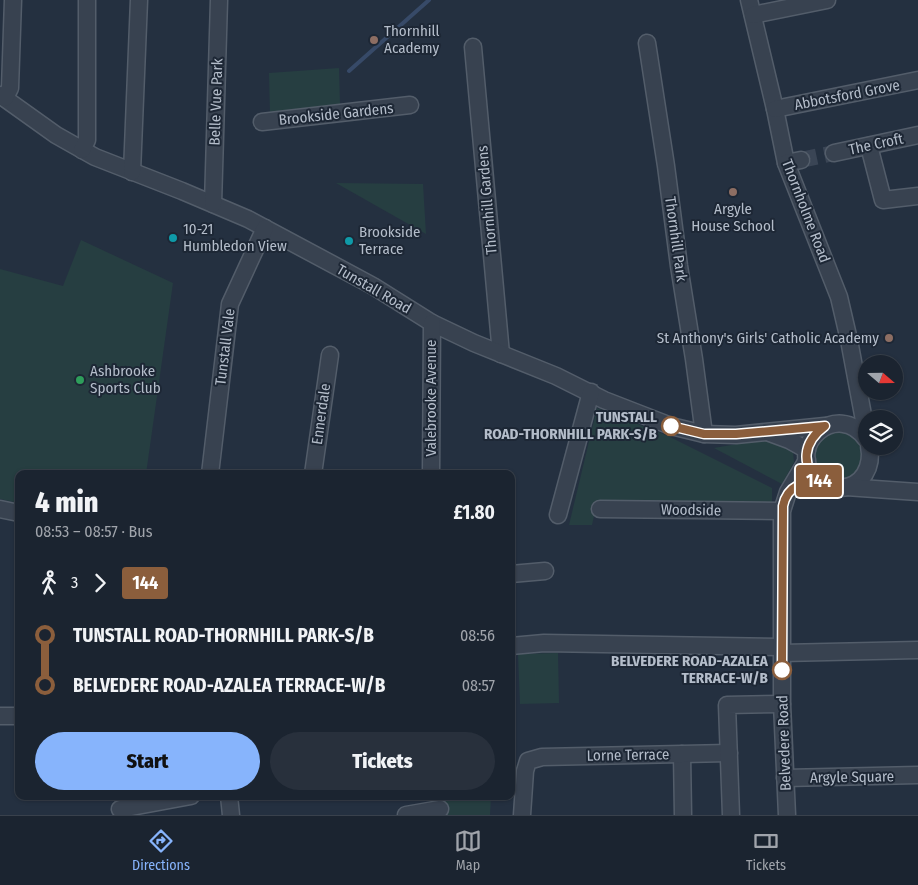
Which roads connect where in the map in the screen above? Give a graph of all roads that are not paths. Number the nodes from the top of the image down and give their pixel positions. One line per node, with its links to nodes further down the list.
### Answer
1 (12, 0): 10 (street)
2 (87, 0): 16 (street)
3 (139, 0): 18 (street)
4 (219, 0): 20 (street, Belle Vue Park)
5 (828, 0): 6 (street)
6 (751, 8): 12 (street, Thornholme Road)
7 (647, 43): 31 (street, Thornhill Park)
8 (473, 47): 23 (street, Thornhill Gardens)
9 (918, 80): 12 (street, Abbotsford Grove)
10 (2, 97): 16 (street, Tunstall Road)
11 (410, 106): 13 (street, Brookside Gardens)
12 (775, 109): 25 (street, Thornholme Road)
13 (262, 122)
14 (918, 136): 15 (street, The Croft)
15 (869, 146): 17 (street, The Croft); 19 (street)
16 (82, 150): 18 (street, Tunstall Road)
17 (834, 153)
18 (132, 172): 20 (street, Tunstall Road)
19 (918, 196)
20 (213, 204): 21 (street, Tunstall Road)
21 (265, 228): 22 (street, Tunstall Road); 35 (street, Tunstall Vale)
22 (432, 323): 23 (street, Tunstall Road); 37 (street, Valebrooke Avenue)
23 (501, 354): 26 (street, Tunstall Road)
24 (330, 355): 36 (street, Ennerdale)
25 (858, 385)
26 (591, 392): 31 (street, Tunstall Road); 46 (street)
27 (858, 398): 28 (street, Thornholme Road)
28 (830, 425): 29 (street, Tunstall Road); 30 (street); 32 (street, Thornholme Road)
29 (765, 432): 31 (street, Tunstall Road); 32 (street, Tunstall Road)
30 (858, 432)
31 (704, 434)
32 (807, 455): 38 (street); 40 (street, Belvedere Road)
33 (870, 455): 39 (street)
34 (871, 455): 41 (street)
35 (210, 470)
36 (313, 470)
37 (431, 470)
38 (822, 484): 39 (street); 40 (street)
39 (846, 487): 41 (street)
40 (788, 492): 44 (street, Belvedere Road)
41 (912, 492)
42 (0, 509): 45 (street)
43 (600, 509): 44 (street, Woodside)
44 (782, 511): 50 (street, Belvedere Road)
45 (15, 513)
46 (558, 515)
47 (545, 571): 48 (street)
48 (515, 574)
49 (515, 646): 50 (street)
50 (782, 650): 51 (street); 52 (street, Belvedere Road)
51 (918, 650)
52 (782, 704): 56 (street); 58 (street, Belvedere Road)
53 (0, 716): 54 (street)
54 (15, 716)
55 (682, 754): 56 (street, Lorne Terrace); 65 (street, Lorne Terrace); 66 (street)
56 (729, 754): 67 (street)
57 (918, 775): 58 (street, Argyle Square)
58 (785, 778): 68 (street, Belvedere Road)
59 (170, 800): 61 (street)
60 (229, 800): 63 (street)
61 (120, 809)
62 (440, 809): 64 (street)
63 (231, 815)
64 (406, 815)
65 (522, 815)
66 (683, 815)
67 (731, 815)
68 (787, 815)

